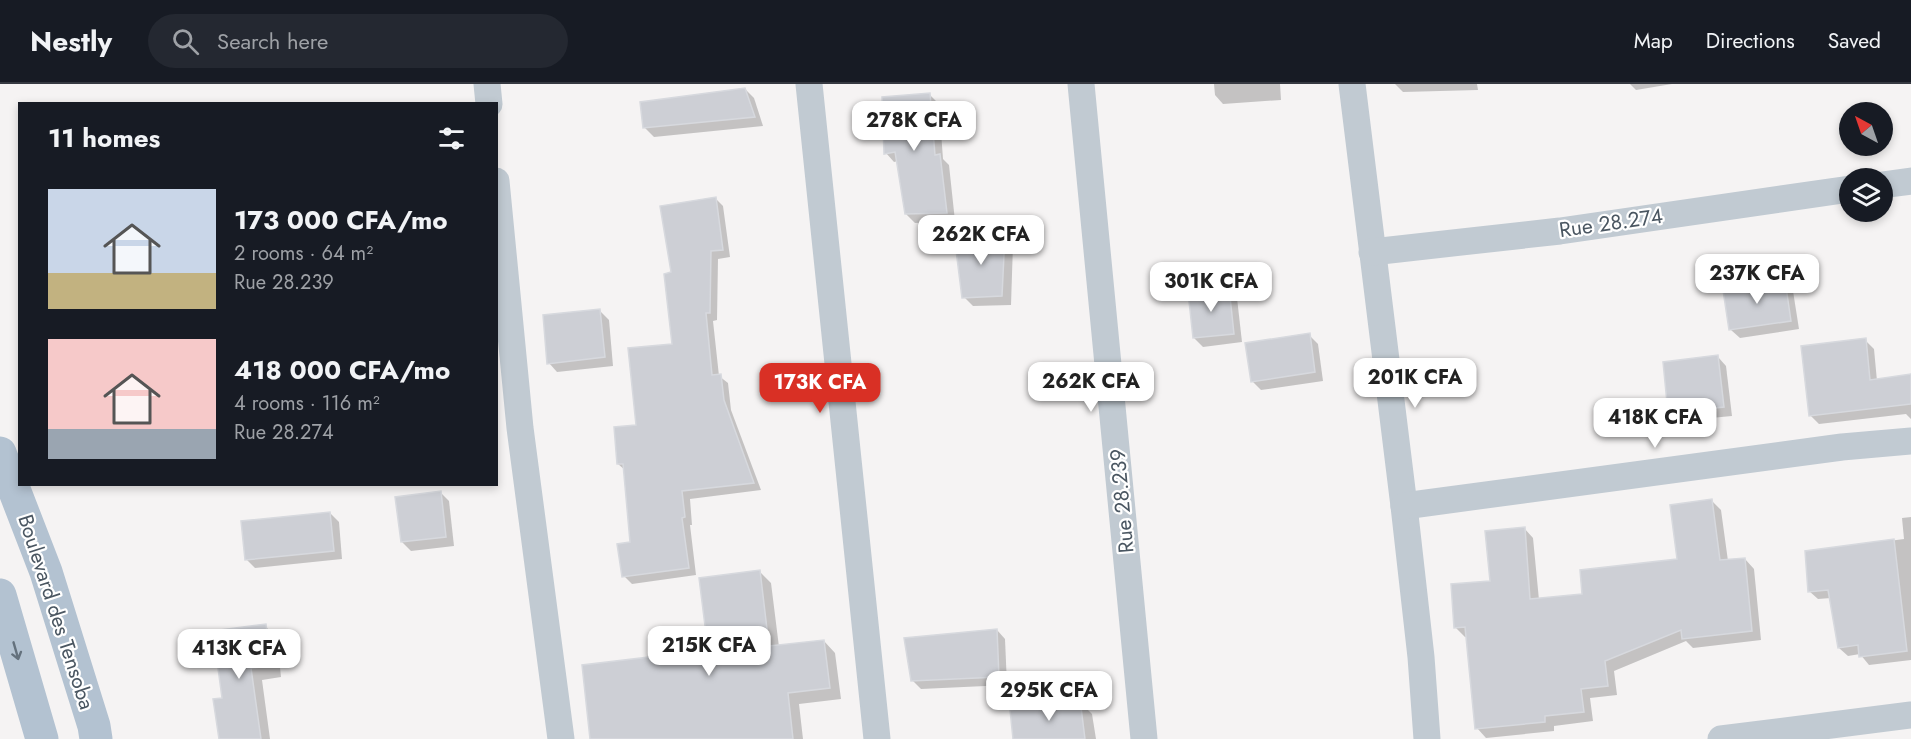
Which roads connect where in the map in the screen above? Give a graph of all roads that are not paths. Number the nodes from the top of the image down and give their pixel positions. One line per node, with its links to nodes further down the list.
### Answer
1 (487, 84): 5 (street)
2 (809, 84): 19 (street)
3 (1081, 84): 20 (street, Rue 28.239)
4 (1352, 84): 10 (street)
5 (489, 102)
6 (1911, 182): 7 (street)
7 (1893, 184)
8 (1839, 191): 10 (street, Rue 28.274)
9 (498, 202): 18 (street)
10 (1372, 252): 13 (street)
11 (1911, 441): 13 (street)
12 (0, 453): 17 (main road, Boulevard des Tensoba)
13 (1404, 506): 21 (street)
14 (0, 595): 16 (main road, one-way to 16)
15 (1911, 715): 22 (street)
16 (42, 739)
17 (96, 739)
18 (561, 739)
19 (877, 739)
20 (1144, 739)
21 (1427, 739)
22 (1720, 739)

